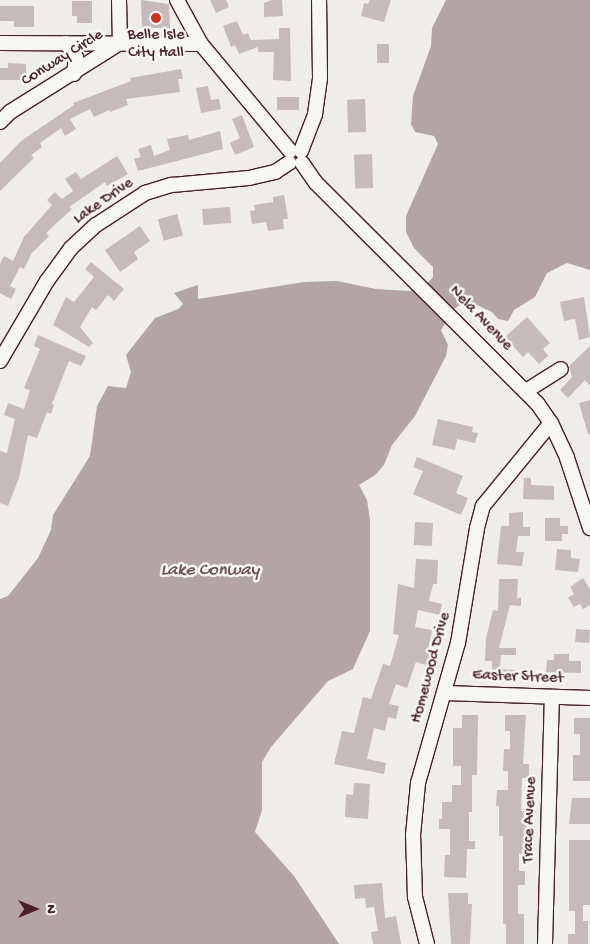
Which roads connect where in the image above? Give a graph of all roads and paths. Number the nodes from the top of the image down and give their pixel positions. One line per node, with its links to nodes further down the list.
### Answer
1 (119, 0): 6 (street)
2 (177, 0): 7 (street, Nela Avenue)
3 (319, 0): 10 (street)
4 (0, 43): 5 (street)
5 (66, 43): 6 (street); 8 (street)
6 (120, 43): 7 (street); 8 (street, Conway Circle)
7 (201, 44): 10 (street, Nela Avenue)
8 (74, 74): 9 (street, Conway Circle)
9 (0, 122)
10 (296, 157): 11 (street, Lake Drive); 13 (street, Nela Avenue)
11 (0, 361)
12 (561, 370): 13 (street)
13 (526, 391): 14 (street, Nela Avenue)
14 (551, 423): 15 (street, Nela Avenue); 16 (street, Homewood Drive)
15 (590, 528)
16 (444, 693): 17 (street, Easter Street); 19 (street, Homewood Drive)
17 (552, 697): 18 (street, Easter Street); 20 (street, Trace Avenue)
18 (590, 698)
19 (427, 944)
20 (545, 944)

